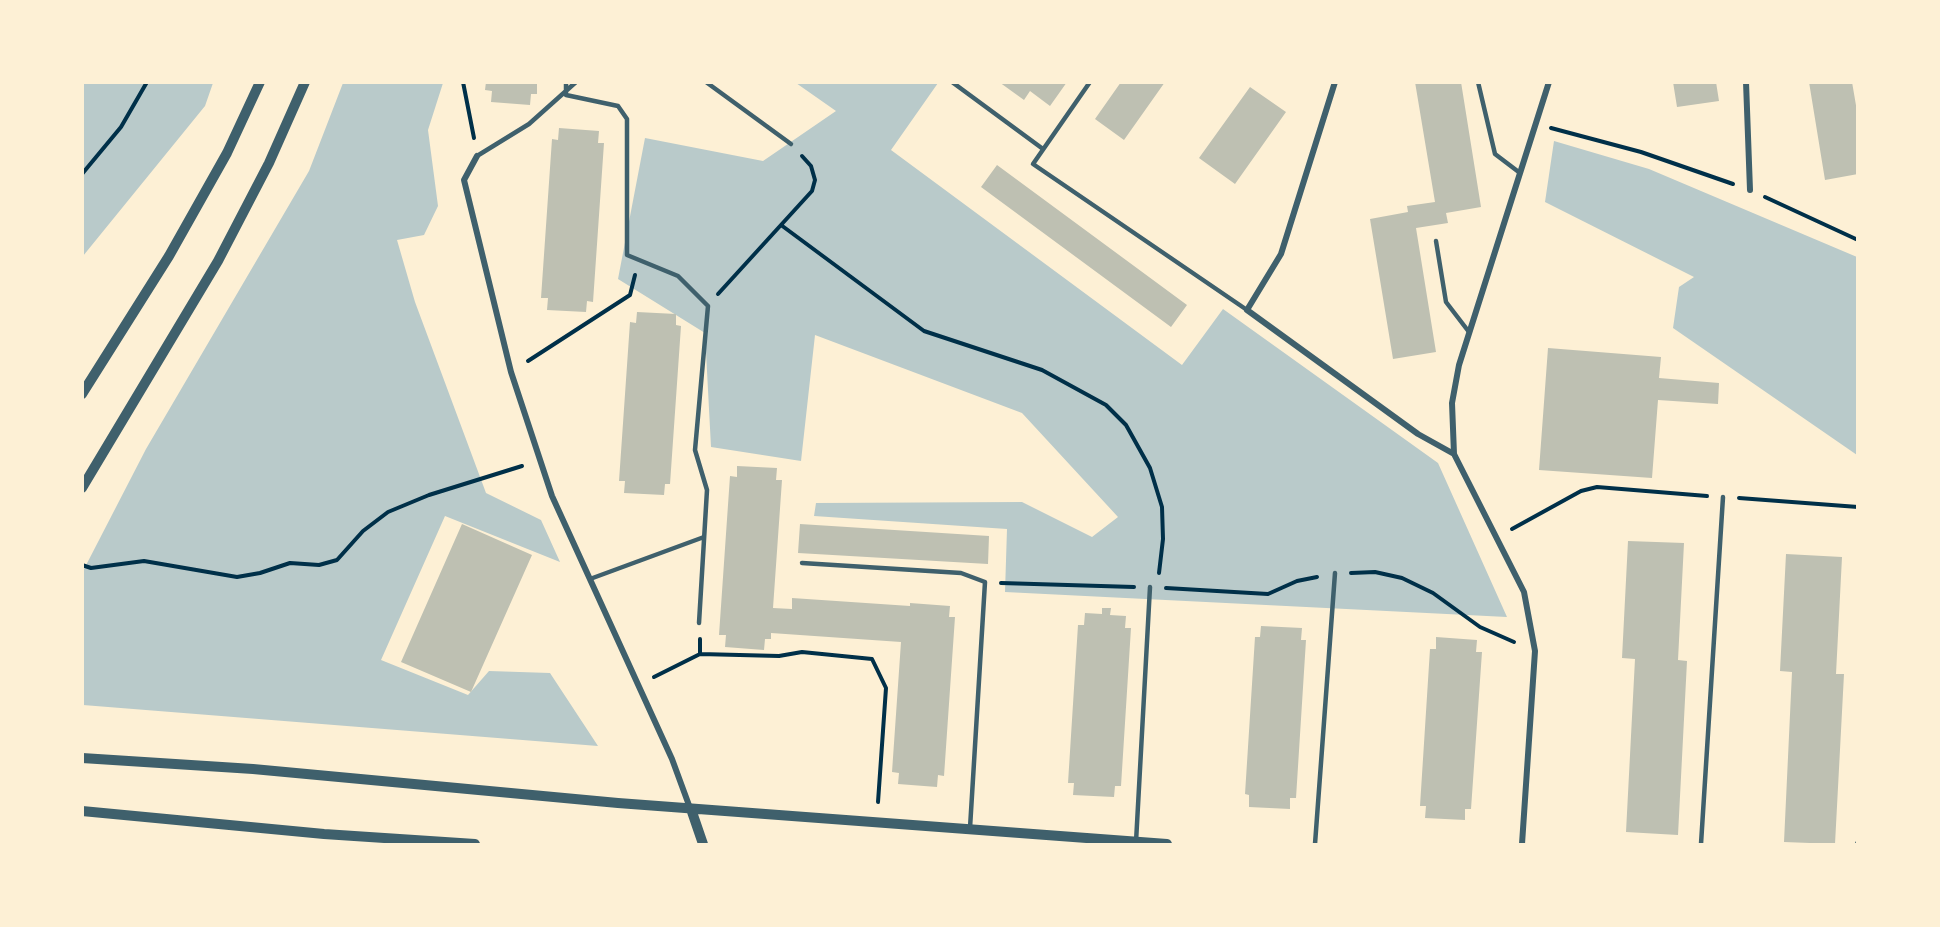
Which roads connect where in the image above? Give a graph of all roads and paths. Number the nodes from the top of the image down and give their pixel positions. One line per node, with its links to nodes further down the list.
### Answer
1 (147, 82): 20 (path)
2 (260, 82): 30 (street)
3 (305, 82): 33 (street)
4 (463, 82): 18 (path)
5 (566, 82): 14 (lane)
6 (576, 82): 14 (lane)
7 (706, 82): 16 (lane)
8 (952, 82): 17 (lane)
9 (1090, 82): 17 (lane)
10 (1335, 82): 27 (street)
11 (1478, 82): 19 (lane)
12 (1549, 82): 15 (street)
13 (1746, 82): 21 (street)
14 (566, 95): 18 (lane); 25 (lane)
15 (1536, 123): 19 (street); 21 (path)
16 (791, 144): 22 (path)
17 (1043, 148): 27 (lane)
18 (477, 156): 29 (street)
19 (1520, 173): 28 (street)
20 (82, 174)
21 (1750, 190): 23 (path)
22 (781, 225): 26 (path); 43 (path)
23 (1857, 240)
24 (1436, 241): 28 (lane)
25 (638, 260): 26 (lane); 29 (path)
26 (708, 306): 36 (lane)
27 (1247, 310): 31 (street)
28 (1469, 332): 31 (street)
29 (511, 372): 32 (street)
30 (82, 394)
31 (1454, 454): 37 (street)
32 (540, 460): 39 (path); 41 (street)
33 (82, 488)
34 (1723, 497): 35 (path); 37 (path); 58 (lane)
35 (1857, 507)
36 (704, 537): 41 (lane); 44 (lane)
37 (1497, 537): 45 (street)
38 (802, 563): 42 (lane)
39 (82, 565)
40 (1335, 573): 43 (path); 45 (path); 56 (lane)
41 (590, 579): 46 (street)
42 (985, 582): 43 (path); 51 (lane)
43 (1150, 587): 52 (lane)
44 (699, 623)
45 (1535, 651): 57 (street)
46 (639, 685): 48 (street); 50 (path)
47 (82, 758): 48 (street)
48 (691, 809): 50 (street); 54 (street)
49 (82, 811): 53 (street)
50 (876, 823): 51 (street)
51 (970, 830): 52 (street)
52 (1136, 842): 55 (street)
53 (475, 844)
54 (703, 844)
55 (1167, 844)
56 (1315, 844)
57 (1522, 844)
58 (1701, 844)

